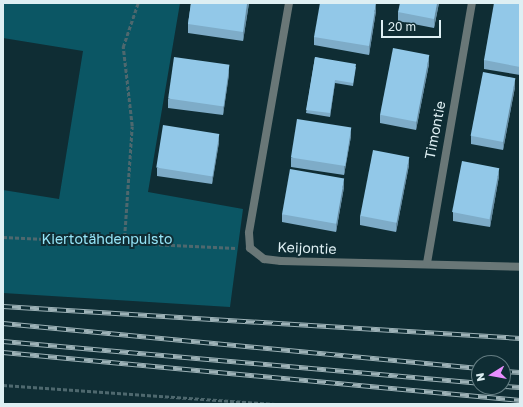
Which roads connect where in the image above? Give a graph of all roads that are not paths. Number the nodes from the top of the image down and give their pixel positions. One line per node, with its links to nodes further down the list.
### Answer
1 (289, 3): 3 (street, Keijontie)
2 (472, 3): 3 (street, Timontie)
3 (427, 262): 4 (street, Keijontie)
4 (520, 267)

